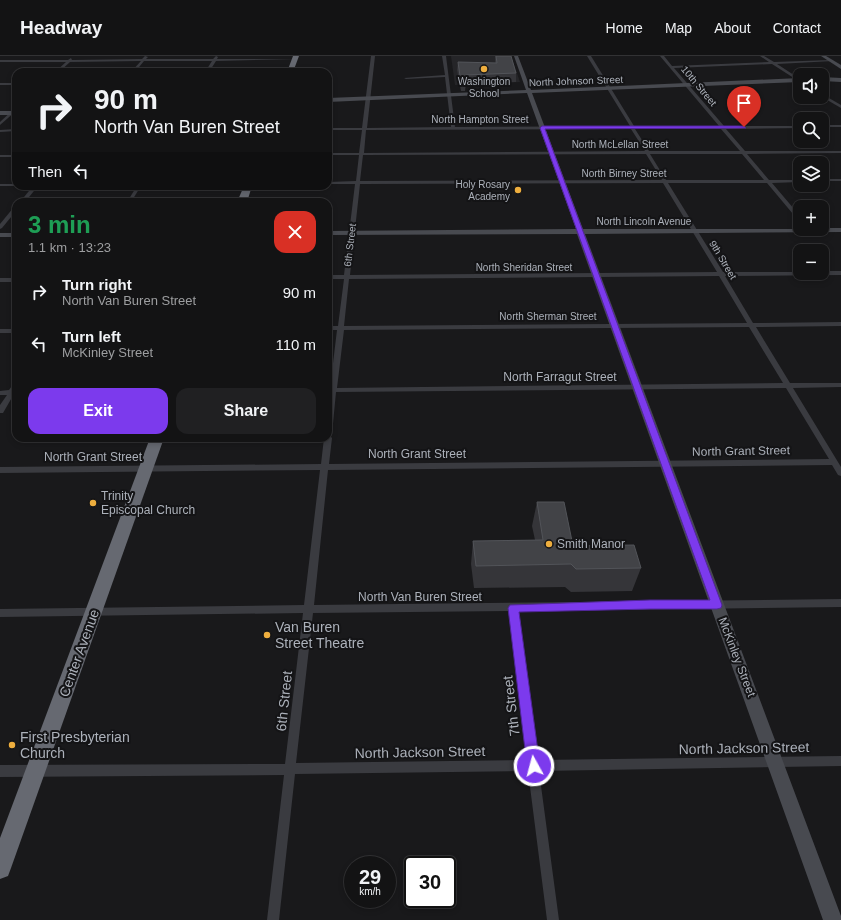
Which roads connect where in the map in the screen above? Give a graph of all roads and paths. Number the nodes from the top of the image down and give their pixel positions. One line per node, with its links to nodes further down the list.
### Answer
1 (3, 56): 14 (street)
2 (75, 56): 15 (street)
3 (147, 56): 16 (street)
4 (217, 56): 17 (street)
5 (222, 56): 18 (street)
6 (373, 56): 40 (street, 6th Street)
7 (444, 56): 28 (street)
8 (516, 56): 38 (street, McKinley Street)
9 (589, 56): 37 (street, 9th Street)
10 (662, 56): 21 (street, 10th Street)
11 (762, 56): 20 (street)
12 (823, 56): 19 (street)
13 (295, 58): 18 (street); 27 (highway)
14 (0, 59): 15 (street)
15 (70, 60): 16 (street); 23 (street)
16 (144, 60): 17 (street); 24 (street)
17 (214, 60): 18 (street); 25 (street)
18 (220, 60): 26 (street)
19 (831, 61): 20 (street); 22 (street)
20 (773, 63): 21 (street); 29 (street)
21 (672, 67): 36 (street, 10th Street)
22 (841, 67)
23 (61, 68)
24 (137, 68)
25 (209, 68)
26 (215, 68)
27 (291, 68)
28 (447, 76): 30 (street); 39 (street)
29 (793, 76)
30 (406, 78)
31 (829, 79): 33 (street)
32 (793, 80): 36 (street, North Johnson Street)
33 (841, 80)
34 (0, 84): 35 (street)
35 (12, 84)
36 (687, 85): 37 (street, North Johnson Street); 51 (street, 10th Street)
37 (608, 88): 38 (street, North Johnson Street); 50 (street, 9th Street)
38 (529, 92): 39 (street, North Johnson Street); 54 (street, McKinley Street)
39 (450, 94): 40 (street, North Johnson Street); 53 (street)
40 (368, 98): 42 (street, North Johnson Street); 56 (street, 6th Street)
41 (829, 99): 43 (street)
42 (332, 100)
43 (841, 107)
44 (12, 112): 45 (street)
45 (0, 113)
46 (12, 114): 47 (street)
47 (0, 124)
48 (829, 126): 49 (street)
49 (841, 126)
50 (632, 127): 51 (street, North Hampton Street); 54 (street, North Hampton Street); 62 (street, 9th Street)
51 (722, 127): 52 (street, North Hampton Street); 59 (street, 10th Street)
52 (793, 127)
53 (453, 128): 54 (street, North Hampton Street); 56 (street, North Hampton Street)
54 (542, 128): 61 (street, McKinley Street)
55 (332, 129): 56 (street, North Hampton Street)
56 (363, 129): 64 (street, 6th Street)
57 (12, 130): 58 (street)
58 (0, 131)
59 (744, 152): 60 (street, North McLellan Street); 62 (street, North McLellan Street); 70 (street, 10th Street)
60 (841, 152)
61 (552, 153): 62 (street, North McLellan Street); 64 (street, North McLellan Street); 72 (street, McKinley Street)
62 (647, 153): 69 (street, 9th Street)
63 (332, 154): 64 (street, North McLellan Street)
64 (360, 154): 74 (street, 6th Street)
65 (0, 156): 66 (street)
66 (12, 156)
67 (829, 180): 68 (street)
68 (841, 180)
69 (664, 181): 70 (street, North Birney Street); 72 (street, North Birney Street); 86 (street, 9th Street)
70 (768, 181): 71 (street, North Birney Street); 79 (street, 10th Street)
71 (793, 181)
72 (562, 182): 74 (street, North Birney Street); 85 (street, McKinley Street)
73 (332, 183): 74 (street, North Birney Street)
74 (357, 183): 88 (street, 6th Street)
75 (0, 185): 76 (street)
76 (12, 185)
77 (32, 190): 78 (street)
78 (26, 198)
79 (793, 211)
80 (12, 213): 81 (street)
81 (0, 227)
82 (793, 229): 86 (street, North Lincoln Avenue)
83 (829, 230): 84 (street, North Lincoln Avenue)
84 (841, 230)
85 (580, 231): 86 (street, North Lincoln Avenue); 88 (street, North Lincoln Avenue); 93 (street, McKinley Street)
86 (694, 231): 92 (street, 9th Street)
87 (332, 233): 88 (street, North Lincoln Avenue)
88 (352, 233): 95 (street, 6th Street)
89 (0, 235): 90 (street)
90 (12, 235)
91 (841, 273): 92 (street, North Sheridan Street)
92 (721, 274): 93 (street, North Sheridan Street); 99 (street, 9th Street)
93 (596, 275): 95 (street, North Sheridan Street); 100 (street, McKinley Street)
94 (332, 277): 95 (street, North Sheridan Street)
95 (346, 277): 102 (street, 6th Street)
96 (0, 280): 97 (street)
97 (12, 280)
98 (841, 324): 99 (street, North Sherman Street)
99 (751, 325): 100 (street, North Sherman Street); 107 (street, 9th Street)
100 (614, 326): 102 (street, North Sherman Street); 108 (street, McKinley Street)
101 (332, 328): 102 (street, North Sherman Street)
102 (341, 328): 105 (street, 6th Street)
103 (0, 331): 104 (street)
104 (12, 331)
105 (332, 379)
106 (841, 385): 107 (street, North Farragut Street)
107 (788, 386): 108 (street, North Farragut Street); 116 (street, 9th Street)
108 (637, 388): 109 (street, North Farragut Street); 117 (street, McKinley Street)
109 (332, 390)
110 (0, 392): 111 (street)
111 (12, 392)
112 (12, 395): 113 (street)
113 (0, 411)
114 (156, 442): 119 (highway, Center Avenue)
115 (327, 442): 118 (street, 6th Street)
116 (834, 462): 117 (street, North Grant Street); 121 (street, 9th Street)
117 (665, 463): 118 (street, North Grant Street); 123 (street, McKinley Street)
118 (324, 466): 119 (street, North Grant Street); 125 (street, 6th Street)
119 (146, 469): 120 (street, North Grant Street); 126 (highway, Center Avenue)
120 (0, 470)
121 (841, 473)
122 (841, 603): 123 (street, North Van Buren Street)
123 (717, 605): 124 (street, North Van Buren Street); 129 (street, McKinley Street)
124 (514, 608): 125 (street, North Van Buren Street); 130 (street, 7th Street)
125 (308, 610): 126 (street, North Van Buren Street); 131 (street, 6th Street)
126 (94, 611): 127 (street, North Van Buren Street); 132 (highway, Center Avenue)
127 (0, 613)
128 (841, 761): 129 (street, North Jackson Street)
129 (775, 762): 130 (street, North Jackson Street); 137 (street, McKinley Street)
130 (534, 766): 131 (street, North Jackson Street); 136 (street, 7th Street)
131 (290, 769): 132 (street, North Jackson Street); 135 (street, 6th Street)
132 (36, 770): 133 (street, North Jackson Street); 134 (highway, Center Avenue)
133 (0, 771)
134 (0, 868)
135 (272, 920)
136 (553, 920)
137 (833, 920)

